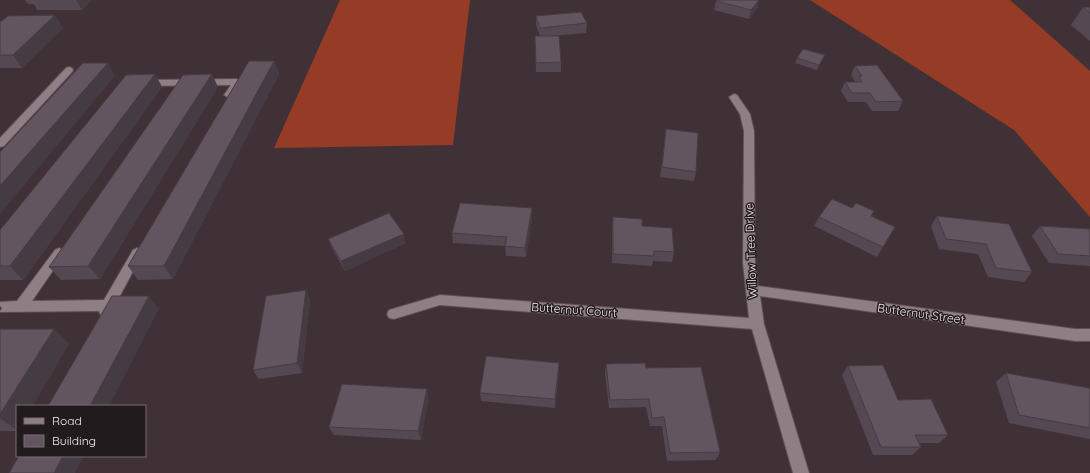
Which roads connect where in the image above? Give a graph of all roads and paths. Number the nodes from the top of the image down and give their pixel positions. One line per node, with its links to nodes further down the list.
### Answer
1 (69, 70): 7 (street)
2 (179, 82): 3 (street); 4 (street); 6 (street)
3 (130, 83)
4 (170, 95)
5 (734, 97): 10 (street, Willow Tree Drive)
6 (225, 102)
7 (0, 144)
8 (66, 242): 11 (street)
9 (142, 244): 12 (street)
10 (752, 290): 16 (street, Willow Tree Drive); 17 (street, Butternut Street)
11 (21, 306): 12 (street); 13 (street)
12 (107, 306): 15 (street)
13 (0, 307)
14 (394, 314): 16 (street, Butternut Court)
15 (99, 319)
16 (757, 324): 18 (street, Willow Tree Drive)
17 (1090, 335)
18 (801, 473)

